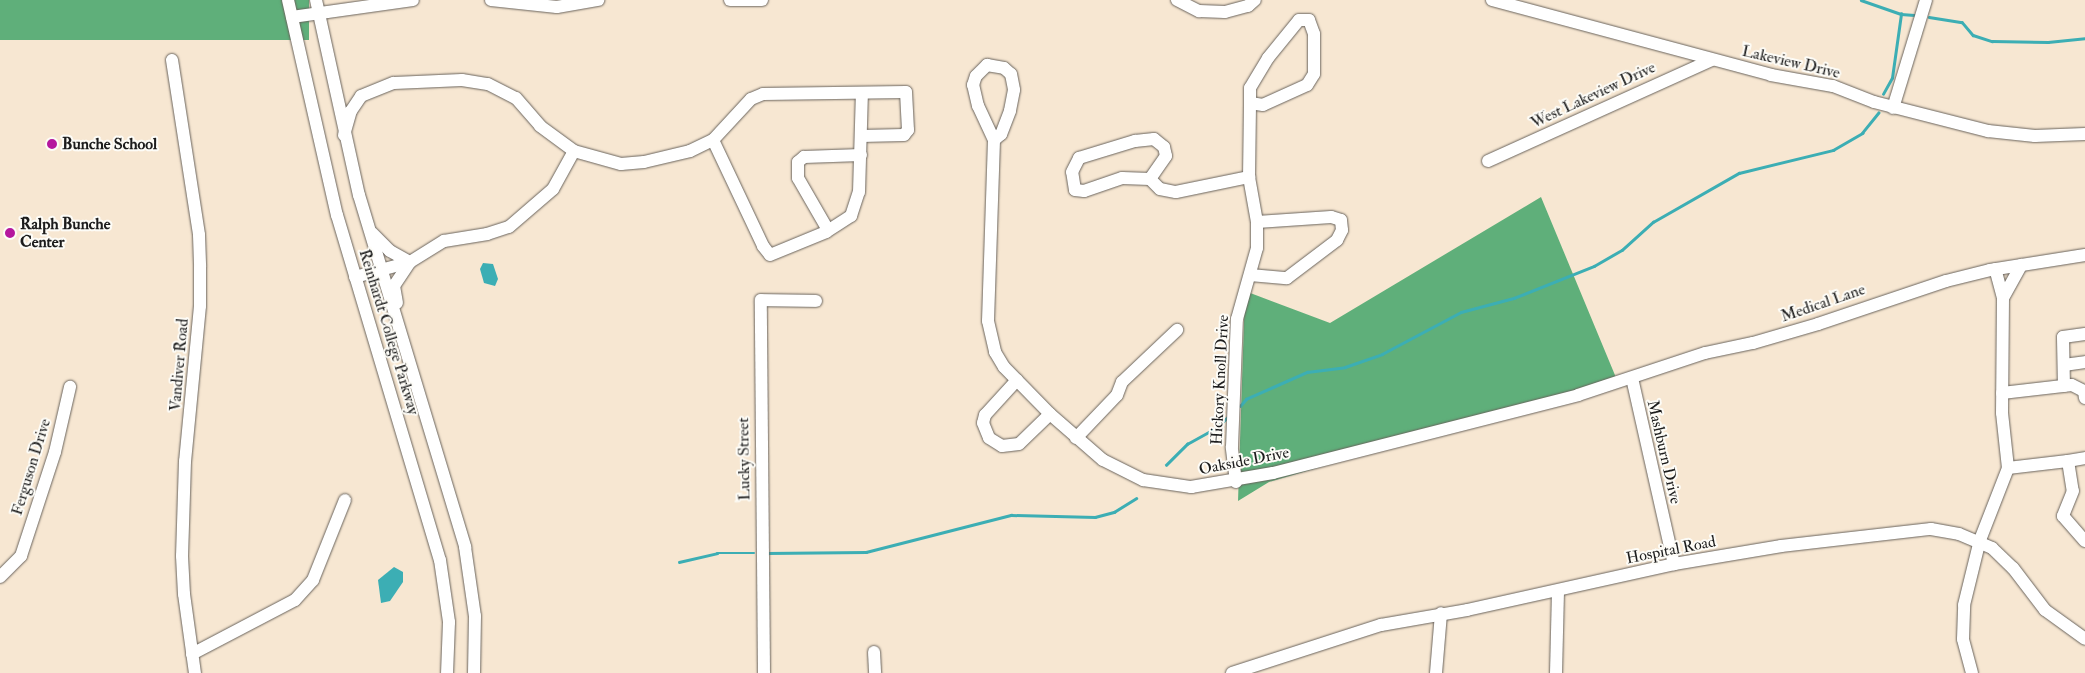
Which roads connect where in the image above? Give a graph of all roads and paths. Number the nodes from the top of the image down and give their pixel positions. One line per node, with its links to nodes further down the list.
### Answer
1 (288, 0): 13 (street, Reinhardt College Parkway)
2 (316, 0): 12 (street, Reinhardt College Parkway)
3 (413, 0): 12 (street)
4 (491, 0): 5 (street)
5 (598, 0)
6 (730, 0): 7 (street)
7 (762, 0)
8 (1177, 0): 9 (street)
9 (1255, 0)
10 (1492, 0): 15 (street, Lakeview Drive)
11 (1926, 0): 18 (street)
12 (318, 13): 13 (street); 19 (street, Reinhardt College Parkway)
13 (292, 17): 38 (street, Reinhardt College Parkway)
14 (172, 60): 67 (street, Vandiver Road)
15 (1712, 60): 18 (street, Lakeview Drive); 26 (street, West Lakeview Drive)
16 (862, 93): 21 (street); 21 (street); 22 (street)
17 (1250, 103): 17 (street, Hickory Knoll Drive); 27 (street, Hickory Knoll Drive)
18 (1894, 108): 20 (street, Lakeview Drive)
19 (344, 134): 24 (street); 30 (street, Reinhardt College Parkway)
20 (2085, 134)
21 (862, 136): 25 (street)
22 (712, 140): 24 (street); 31 (street)
23 (994, 140): 23 (street, Oakside Drive); 47 (street, Oakside Drive)
24 (574, 151): 33 (street)
25 (861, 154): 31 (street); 31 (street)
26 (1488, 161)
27 (1249, 178): 28 (street); 29 (street, Hickory Knoll Drive)
28 (1150, 179): 28 (street)
29 (1257, 222): 37 (street, Hickory Knoll Drive); 37 (street)
30 (369, 229): 33 (street); 35 (street, Reinhardt College Parkway)
31 (828, 230)
32 (2085, 255): 34 (street, Medical Lane)
33 (410, 262): 35 (street); 43 (street)
34 (2021, 265): 36 (street, Medical Lane); 39 (street)
35 (380, 270): 38 (street); 43 (street, Reinhardt College Parkway)
36 (1995, 270): 39 (street); 46 (street, Medical Lane)
37 (1250, 275): 57 (street, Hickory Knoll Drive)
38 (355, 277): 69 (street, Reinhardt College Parkway)
39 (2003, 298): 50 (street)
40 (816, 301): 71 (street, Lucky Street)
41 (1177, 330): 53 (street)
42 (2085, 334): 45 (street)
43 (408, 362): 70 (street, Reinhardt College Parkway)
44 (2085, 362): 45 (street)
45 (2064, 365): 48 (street)
46 (1632, 378): 57 (street, Oakside Drive); 61 (street, Mashburn Drive)
47 (1016, 380): 52 (street, Oakside Drive); 52 (street)
48 (2064, 386): 50 (street); 51 (street)
49 (70, 387): 62 (street, Ferguson Drive)
50 (2002, 393): 56 (street)
51 (2085, 398)
52 (1050, 414): 53 (street, Oakside Drive)
53 (1076, 438): 57 (street, Oakside Drive)
54 (2085, 458): 55 (street)
55 (2068, 461): 56 (street); 60 (street)
56 (2008, 468): 59 (street)
57 (1236, 482)
58 (345, 500): 67 (street)
59 (1980, 540): 61 (street, Hospital Road); 65 (street, Hospital Road); 76 (street)
60 (2085, 541)
61 (1674, 564): 63 (street, Hospital Road)
62 (0, 577)
63 (1558, 591): 64 (street, Hospital Road); 75 (street)
64 (1441, 613): 73 (street, Hospital Road); 74 (street)
65 (2085, 639)
66 (874, 652): 72 (street)
67 (192, 654): 68 (street, Vandiver Road)
68 (195, 673)
69 (448, 673)
70 (474, 673)
71 (764, 673)
72 (875, 673)
73 (1232, 673)
74 (1436, 673)
75 (1556, 673)
76 (1972, 673)

